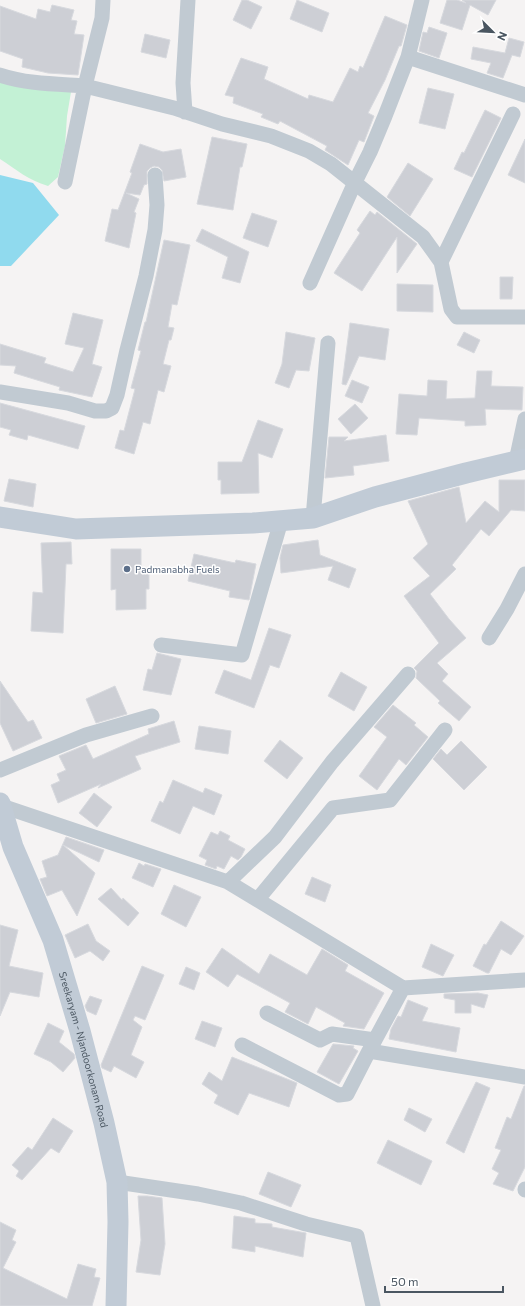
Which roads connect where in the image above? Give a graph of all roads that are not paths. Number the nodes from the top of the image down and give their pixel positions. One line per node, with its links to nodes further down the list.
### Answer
1 (103, 0): 6 (street)
2 (188, 0): 8 (street)
3 (422, 0): 4 (street)
4 (408, 57): 7 (street); 12 (street)
5 (0, 75): 6 (street)
6 (85, 86): 8 (street); 11 (street)
7 (525, 96)
8 (185, 112): 12 (street)
9 (513, 114): 13 (street)
10 (155, 175): 17 (street)
11 (65, 182)
12 (355, 182): 13 (street); 14 (street)
13 (442, 262): 15 (street)
14 (310, 283)
15 (525, 317)
16 (328, 343): 21 (street)
17 (0, 392)
18 (525, 419): 19 (street)
19 (520, 460): 21 (main road)
20 (0, 517): 22 (main road)
21 (313, 518): 22 (main road)
22 (281, 521): 25 (street)
23 (525, 574): 24 (street)
24 (489, 638)
25 (161, 646)
26 (408, 674): 32 (street)
27 (152, 716): 29 (street)
28 (445, 730): 33 (street)
29 (0, 770)
30 (1, 804): 31 (main road, Sreekaryam - Njandoorkonam Road); 32 (street)
31 (6, 849): 40 (main road, Sreekaryam - Njandoorkonam Road)
32 (228, 882): 33 (street)
33 (258, 900): 35 (street)
34 (525, 980): 35 (street)
35 (403, 988): 38 (street)
36 (267, 1013): 38 (street)
37 (242, 1045): 38 (street)
38 (372, 1046): 39 (street)
39 (525, 1077)
40 (117, 1182): 41 (main road, Sreekaryam - Njandoorkonam Road); 42 (street)
41 (116, 1306)
42 (373, 1306)

